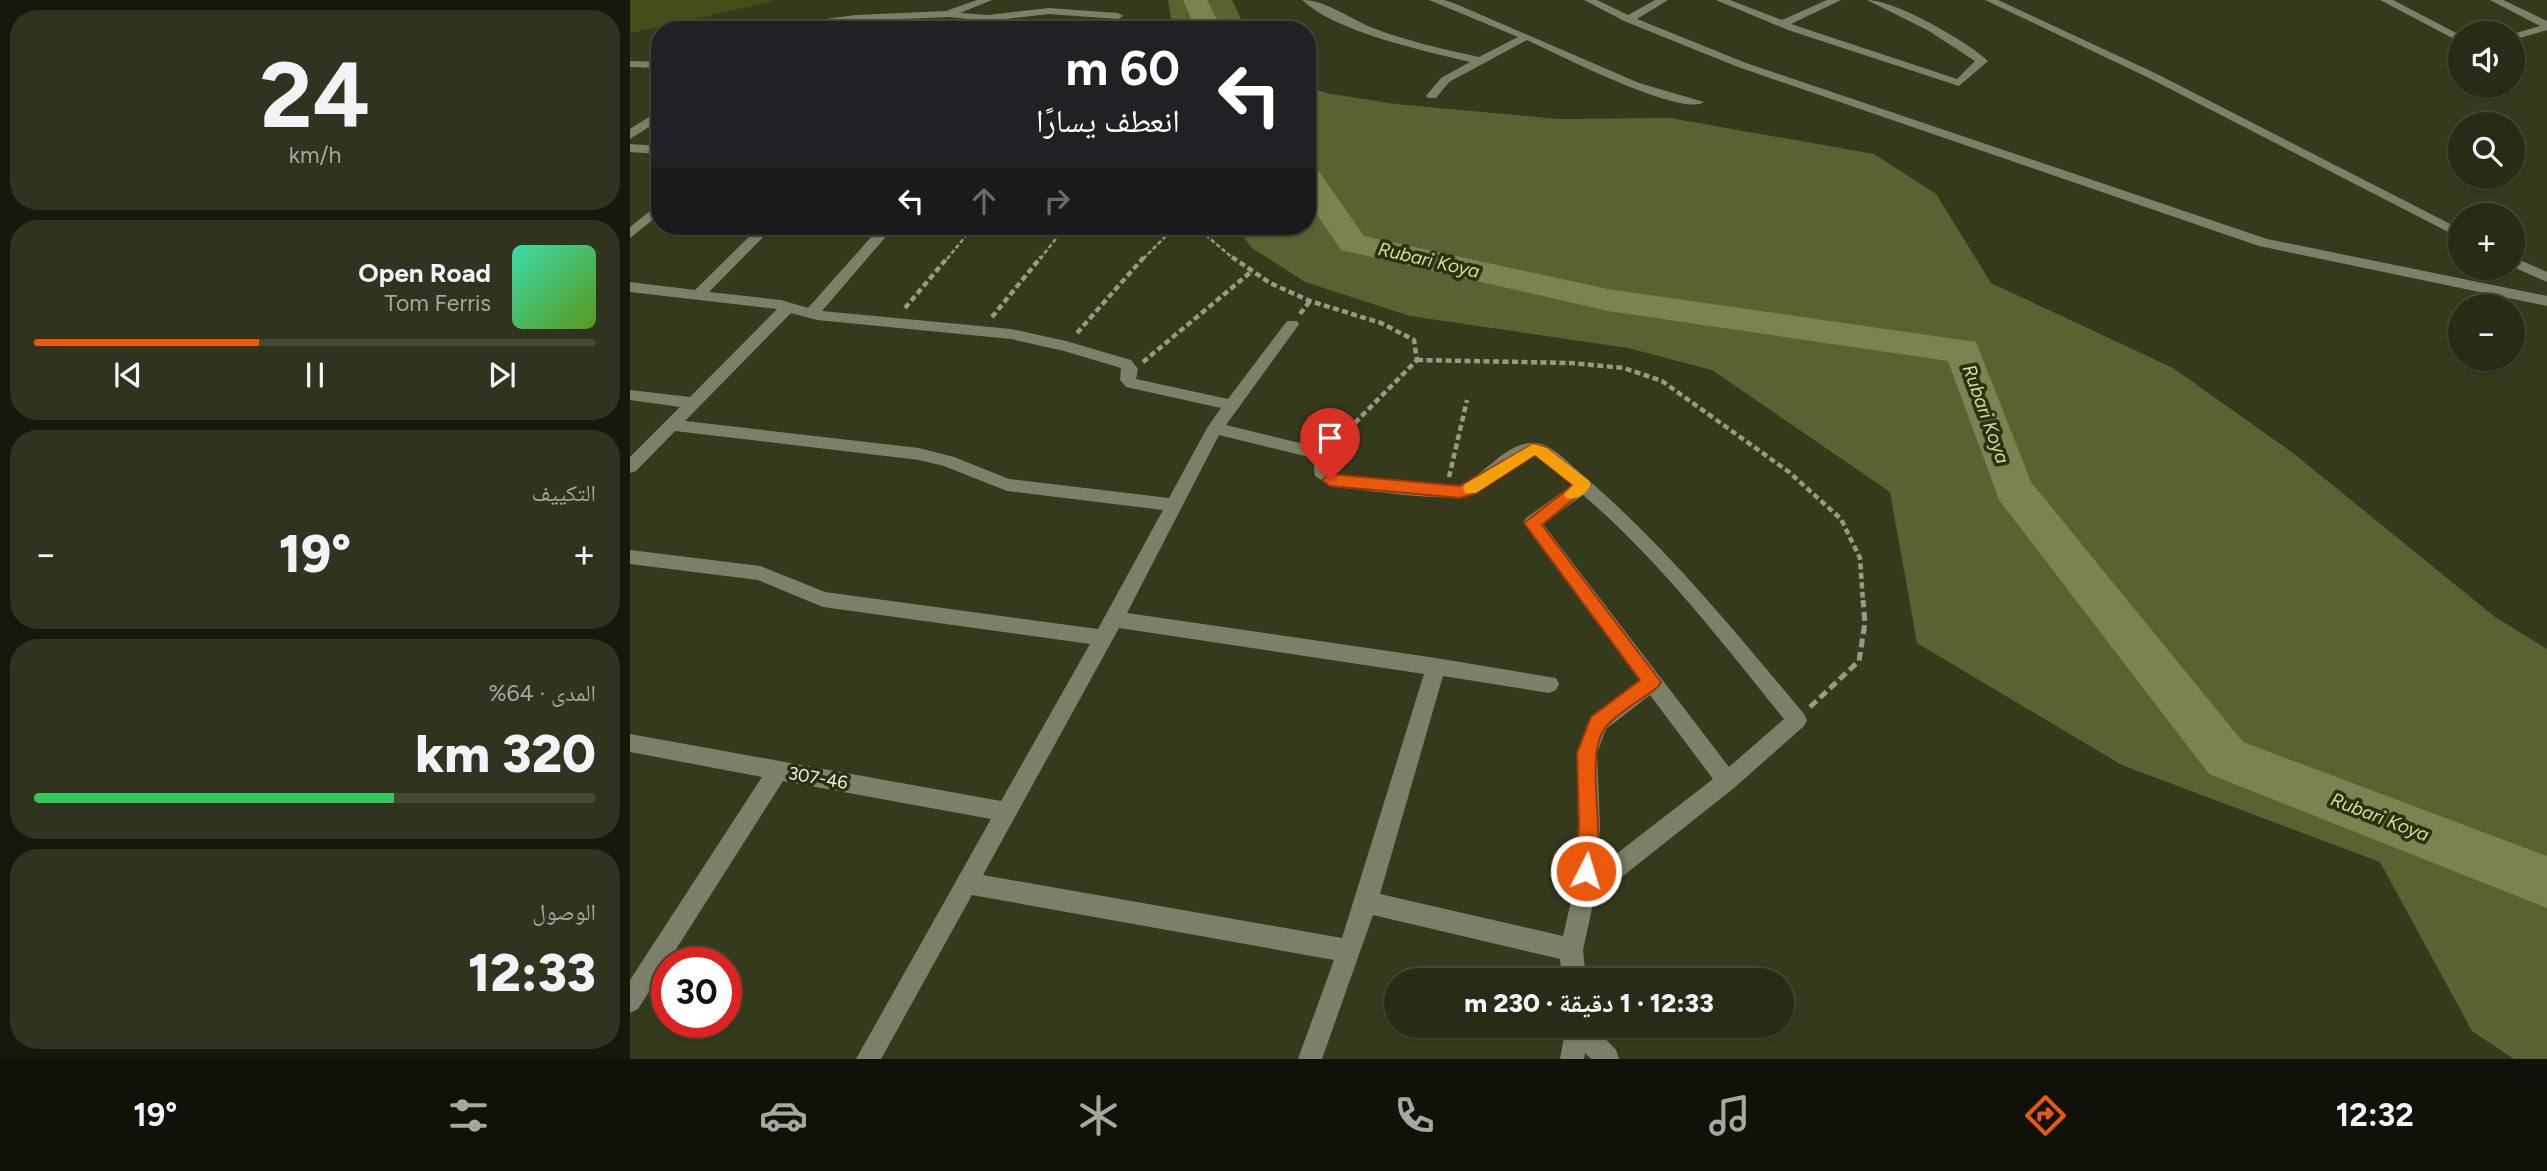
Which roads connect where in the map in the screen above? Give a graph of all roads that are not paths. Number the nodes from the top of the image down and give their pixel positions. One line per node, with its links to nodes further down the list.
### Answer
1 (987, 0): 15 (street)
2 (1062, 0): 13 (street)
3 (1307, 0): 28 (street)
4 (1434, 0): 27 (street)
5 (1589, 0): 18 (street)
6 (1663, 0): 18 (street)
7 (1721, 0): 23 (street)
8 (1836, 0): 23 (street)
9 (1872, 0): 23 (street)
10 (1990, 0): 38 (street)
11 (2385, 0): 25 (street)
12 (2495, 0): 24 (street)
13 (1049, 11): 14 (street); 16 (street)
14 (1102, 13): 17 (street); 22 (street)
15 (944, 14): 16 (street); 19 (street); 20 (street)
16 (1005, 15): 21 (street)
17 (1118, 16)
18 (1628, 19): 46 (street)
19 (826, 21)
20 (938, 21)
21 (999, 21)
22 (1096, 21)
23 (1782, 24)
24 (2547, 26): 26 (street)
25 (2448, 33)
26 (2525, 33)
27 (1525, 37): 28 (street); 32 (street)
28 (1481, 61): 31 (street)
29 (630, 64): 30 (street)
30 (651, 64)
31 (1432, 96)
32 (1698, 102)
33 (651, 120): 34 (street)
34 (630, 135)
35 (630, 148): 36 (street)
36 (651, 149)
37 (651, 215): 39 (street)
38 (2448, 228)
39 (630, 233)
40 (758, 235): 45 (street)
41 (880, 235): 48 (street)
42 (2525, 267): 43 (street)
43 (2547, 278)
44 (630, 287): 45 (street)
45 (698, 295): 47 (street)
46 (2547, 301)
47 (788, 307): 48 (street); 51 (street)
48 (811, 314): 52 (street)
49 (1292, 324): 52 (street)
50 (630, 395): 51 (street)
51 (693, 403): 53 (street)
52 (1231, 405): 54 (street)
53 (671, 425): 55 (street); 57 (street)
54 (1215, 428): 56 (street); 57 (street)
55 (630, 467)
56 (1584, 485): 62 (street); 66 (street)
57 (1172, 505): 59 (street)
58 (630, 556): 60 (street)
59 (1115, 619): 60 (street); 61 (street)
60 (1104, 638): 67 (street)
61 (1436, 666): 63 (street); 70 (street)
62 (1652, 682): 66 (street); 69 (street)
63 (1549, 684)
64 (630, 743): 65 (street, 307-46)
65 (778, 771): 67 (street, 307-46); 74 (street)
66 (1727, 781): 69 (street)
67 (1006, 812): 68 (street)
68 (966, 883): 72 (street); 77 (street)
69 (1584, 893): 71 (street)
70 (1366, 902): 71 (street); 72 (street)
71 (1571, 950): 73 (street)
72 (1350, 951): 78 (street)
73 (1573, 968)
74 (630, 1001)
75 (1576, 1038): 79 (street)
76 (1588, 1038): 80 (street)
77 (867, 1059)
78 (1310, 1059)
79 (1572, 1059)
80 (1607, 1059)

